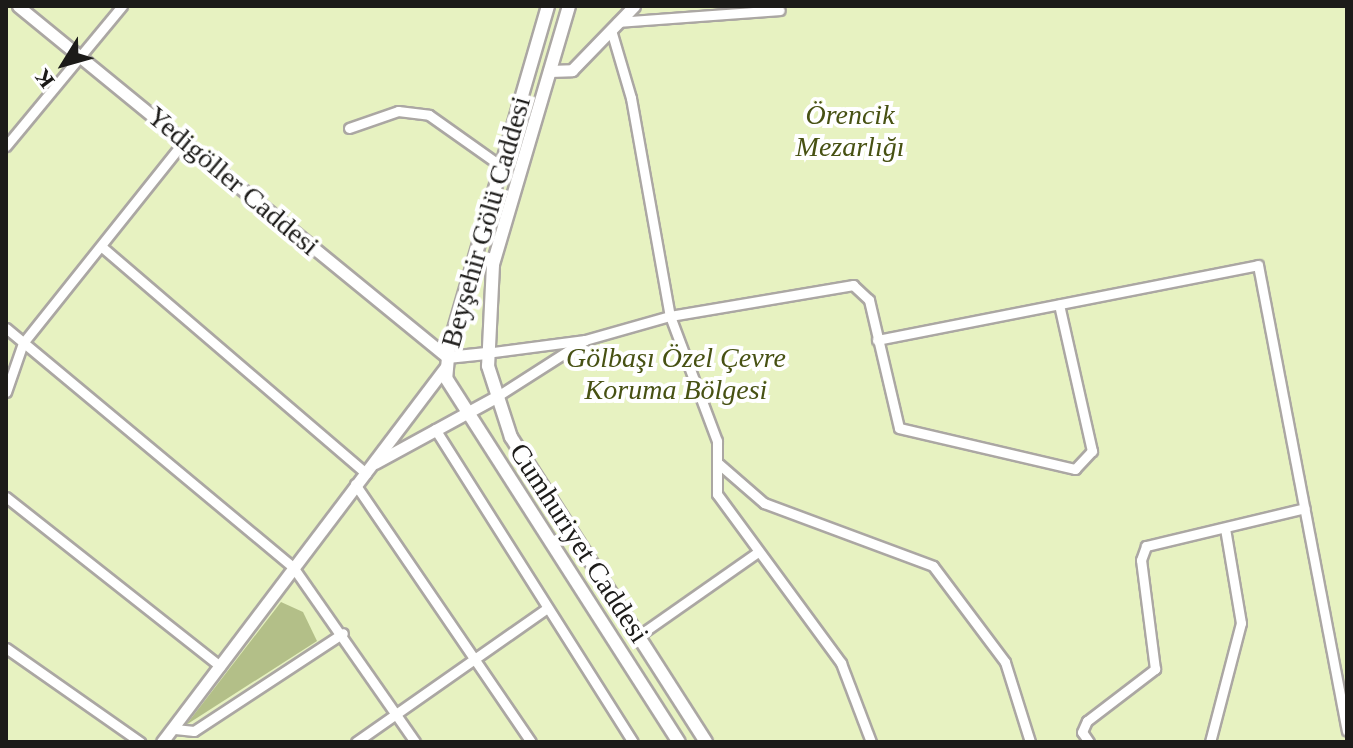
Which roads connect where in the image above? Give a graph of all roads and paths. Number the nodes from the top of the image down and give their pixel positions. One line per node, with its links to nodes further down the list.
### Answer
1 (18, 6): 10 (street, Yedigöller Caddesi)
2 (122, 6): 10 (street)
3 (548, 6): 8 (main road, Beyşehir Gölü Caddesi)
4 (569, 6): 9 (main road, Cumhuriyet Caddesi)
5 (634, 6): 7 (street)
6 (780, 10): 7 (street)
7 (614, 26): 11 (street); 20 (street)
8 (537, 43): 9 (main road); 12 (main road, Beyşehir Gölü Caddesi)
9 (556, 48): 11 (main road, Cumhuriyet Caddesi)
10 (80, 56): 15 (street, Yedigöller Caddesi); 16 (street)
11 (549, 71): 13 (main road, Cumhuriyet Caddesi)
12 (524, 89): 13 (main road); 17 (main road, Beyşehir Gölü Caddesi)
13 (543, 94): 25 (main road, Cumhuriyet Caddesi)
14 (349, 128): 17 (street)
15 (184, 141): 18 (street); 26 (street, Yedigöller Caddesi)
16 (6, 146)
17 (501, 166): 26 (main road, Beyşehir Gölü Caddesi)
18 (102, 247): 24 (street); 34 (street)
19 (1059, 305): 23 (street); 23 (street); 37 (street)
20 (670, 316): 22 (street); 23 (street); 33 (street)
21 (6, 328): 24 (street)
22 (585, 340): 25 (street); 28 (street)
23 (877, 340)
24 (23, 343): 27 (street); 40 (street)
25 (486, 353): 26 (street); 28 (main road, Cumhuriyet Caddesi)
26 (446, 362): 29 (main road, Beyşehir Gölü Caddesi); 32 (street)
27 (6, 392)
28 (496, 397): 29 (street); 43 (main road, Cumhuriyet Caddesi)
29 (463, 414): 30 (street); 31 (main road, Beyşehir Gölü Caddesi)
30 (435, 429): 32 (street); 41 (street)
31 (476, 433): 56 (main road, Cumhuriyet Caddesi)
32 (375, 463): 34 (street)
33 (719, 464): 39 (street); 59 (street)
34 (366, 473): 35 (street)
35 (355, 484): 40 (street); 45 (street)
36 (6, 497): 46 (street)
37 (1305, 508): 38 (street); 49 (street)
38 (1225, 528): 60 (street); 61 (street)
39 (758, 552): 43 (street); 58 (street)
40 (293, 567): 42 (street); 46 (street)
41 (546, 609): 45 (street); 50 (street)
42 (343, 633): 47 (street); 48 (street)
43 (638, 636): 57 (main road, Cumhuriyet Caddesi)
44 (6, 648): 51 (street)
45 (472, 658): 47 (street); 55 (street)
46 (220, 666): 48 (street)
47 (397, 715): 53 (street); 54 (street)
48 (175, 729): 52 (street)
49 (1347, 731)
50 (627, 739)
51 (140, 742)
52 (162, 742)
53 (356, 742)
54 (415, 742)
55 (531, 742)
56 (679, 742)
57 (706, 742)
58 (871, 742)
59 (1030, 742)
60 (1089, 742)
61 (1210, 742)

